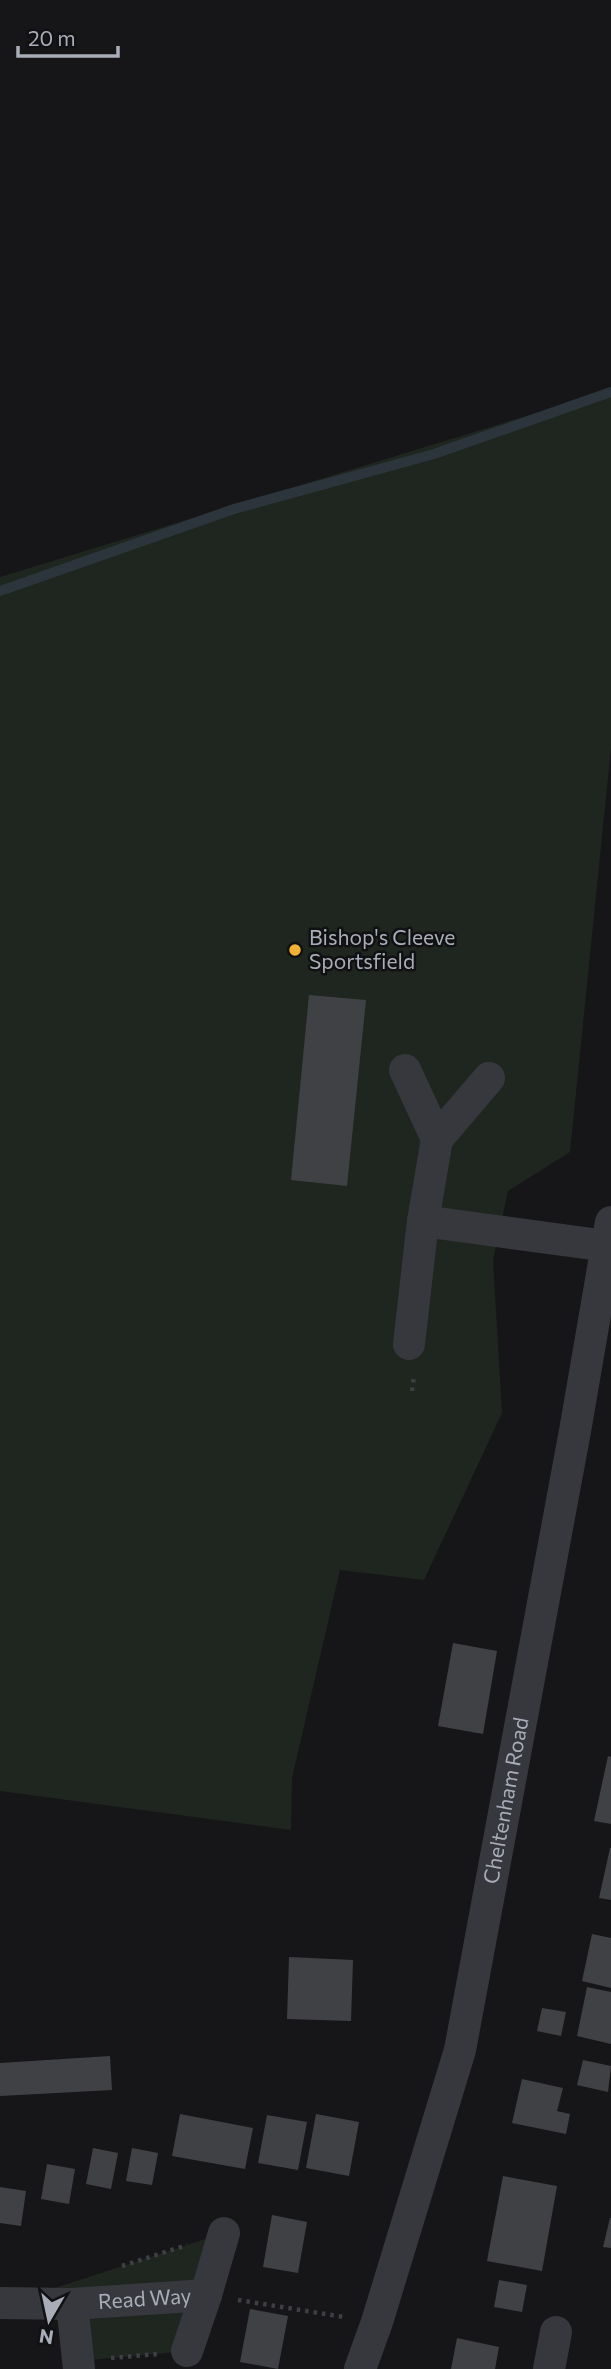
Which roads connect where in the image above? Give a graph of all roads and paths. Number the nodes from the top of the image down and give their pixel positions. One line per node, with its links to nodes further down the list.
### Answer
1 (405, 1069): 3 (street)
2 (489, 1078): 3 (street)
3 (438, 1139): 4 (street)
4 (424, 1221): 5 (street); 6 (street)
5 (609, 1234): 11 (street, Cheltenham Road)
6 (410, 1344)
7 (224, 2233): 8 (street)
8 (206, 2295): 10 (street, Read Way); 11 (path); 13 (street)
9 (0, 2302): 10 (street, Read Way)
10 (72, 2304): 14 (street)
11 (377, 2322): 15 (street, Cheltenham Road)
12 (556, 2332): 16 (street)
13 (187, 2351): 14 (path)
14 (79, 2365)
15 (360, 2369)
16 (549, 2369)

